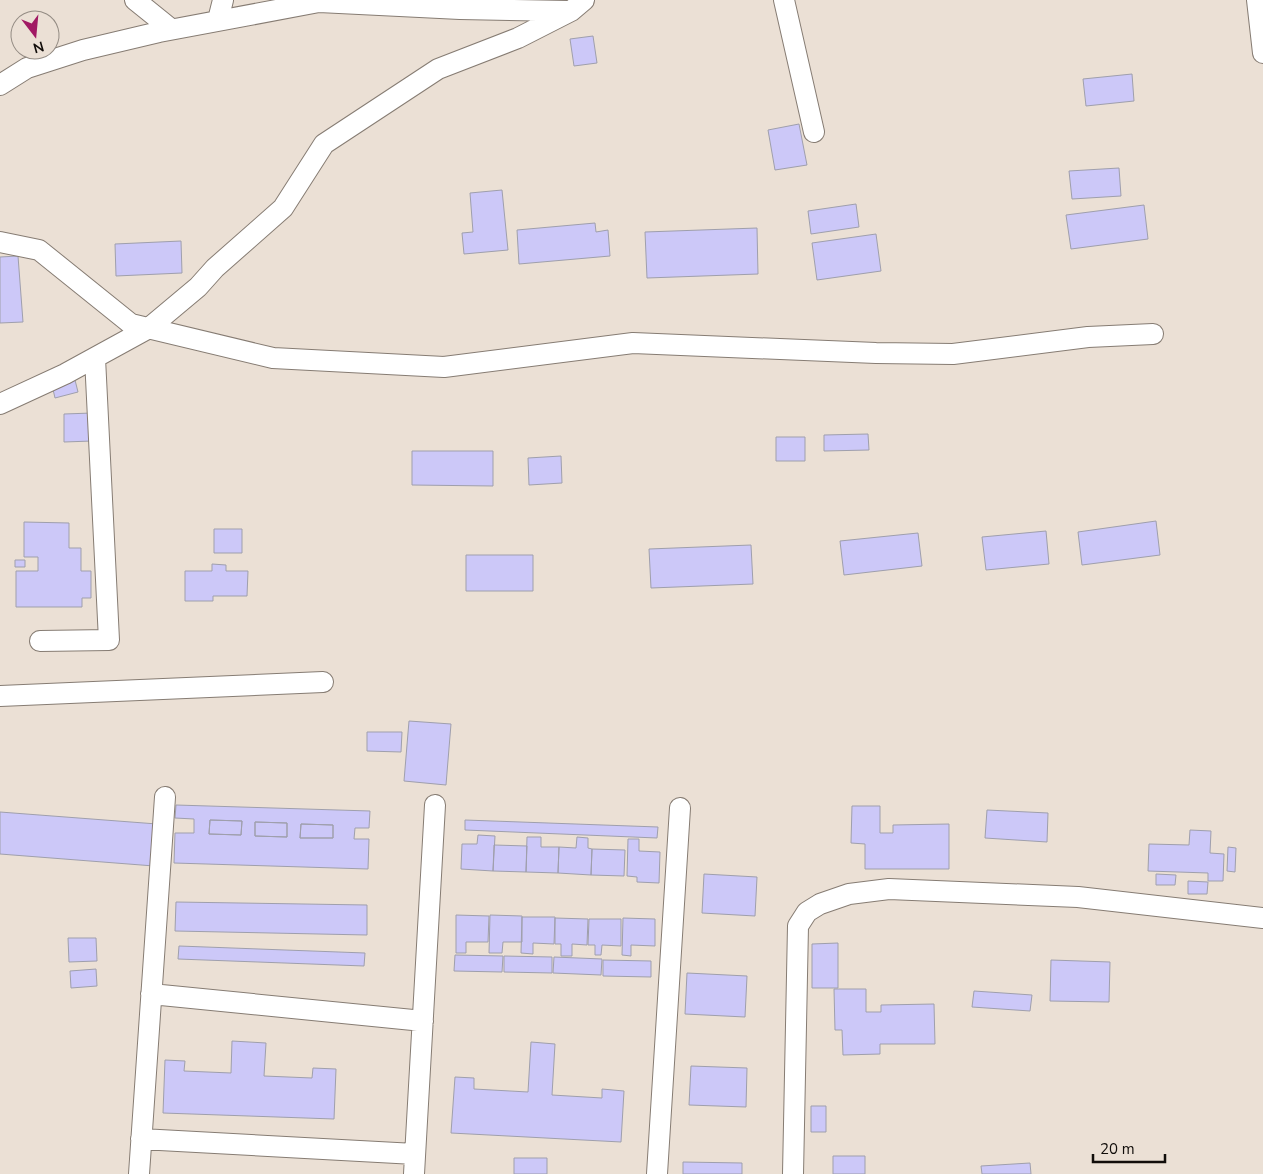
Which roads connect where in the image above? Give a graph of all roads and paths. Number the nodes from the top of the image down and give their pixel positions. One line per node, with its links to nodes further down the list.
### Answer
1 (135, 0): 7 (street)
2 (223, 0): 6 (street)
3 (784, 0): 10 (street)
4 (1257, 0): 8 (street)
5 (578, 6): 6 (street); 12 (street)
6 (218, 20): 7 (street)
7 (171, 29): 9 (street)
8 (1263, 53)
9 (2, 83)
10 (814, 132)
11 (0, 242): 12 (street)
12 (148, 328): 13 (street); 14 (street)
13 (1153, 334)
14 (95, 358): 15 (street); 16 (street)
15 (0, 404)
16 (40, 641)
17 (323, 682): 18 (street)
18 (0, 696)
19 (165, 797): 23 (street)
20 (435, 805): 24 (street)
21 (680, 808): 29 (street)
22 (1263, 918): 30 (street)
23 (151, 994): 24 (street); 25 (street)
24 (423, 1021): 26 (street)
25 (141, 1139): 26 (street); 27 (street)
26 (415, 1154): 28 (street)
27 (139, 1174)
28 (414, 1174)
29 (657, 1174)
30 (793, 1174)

